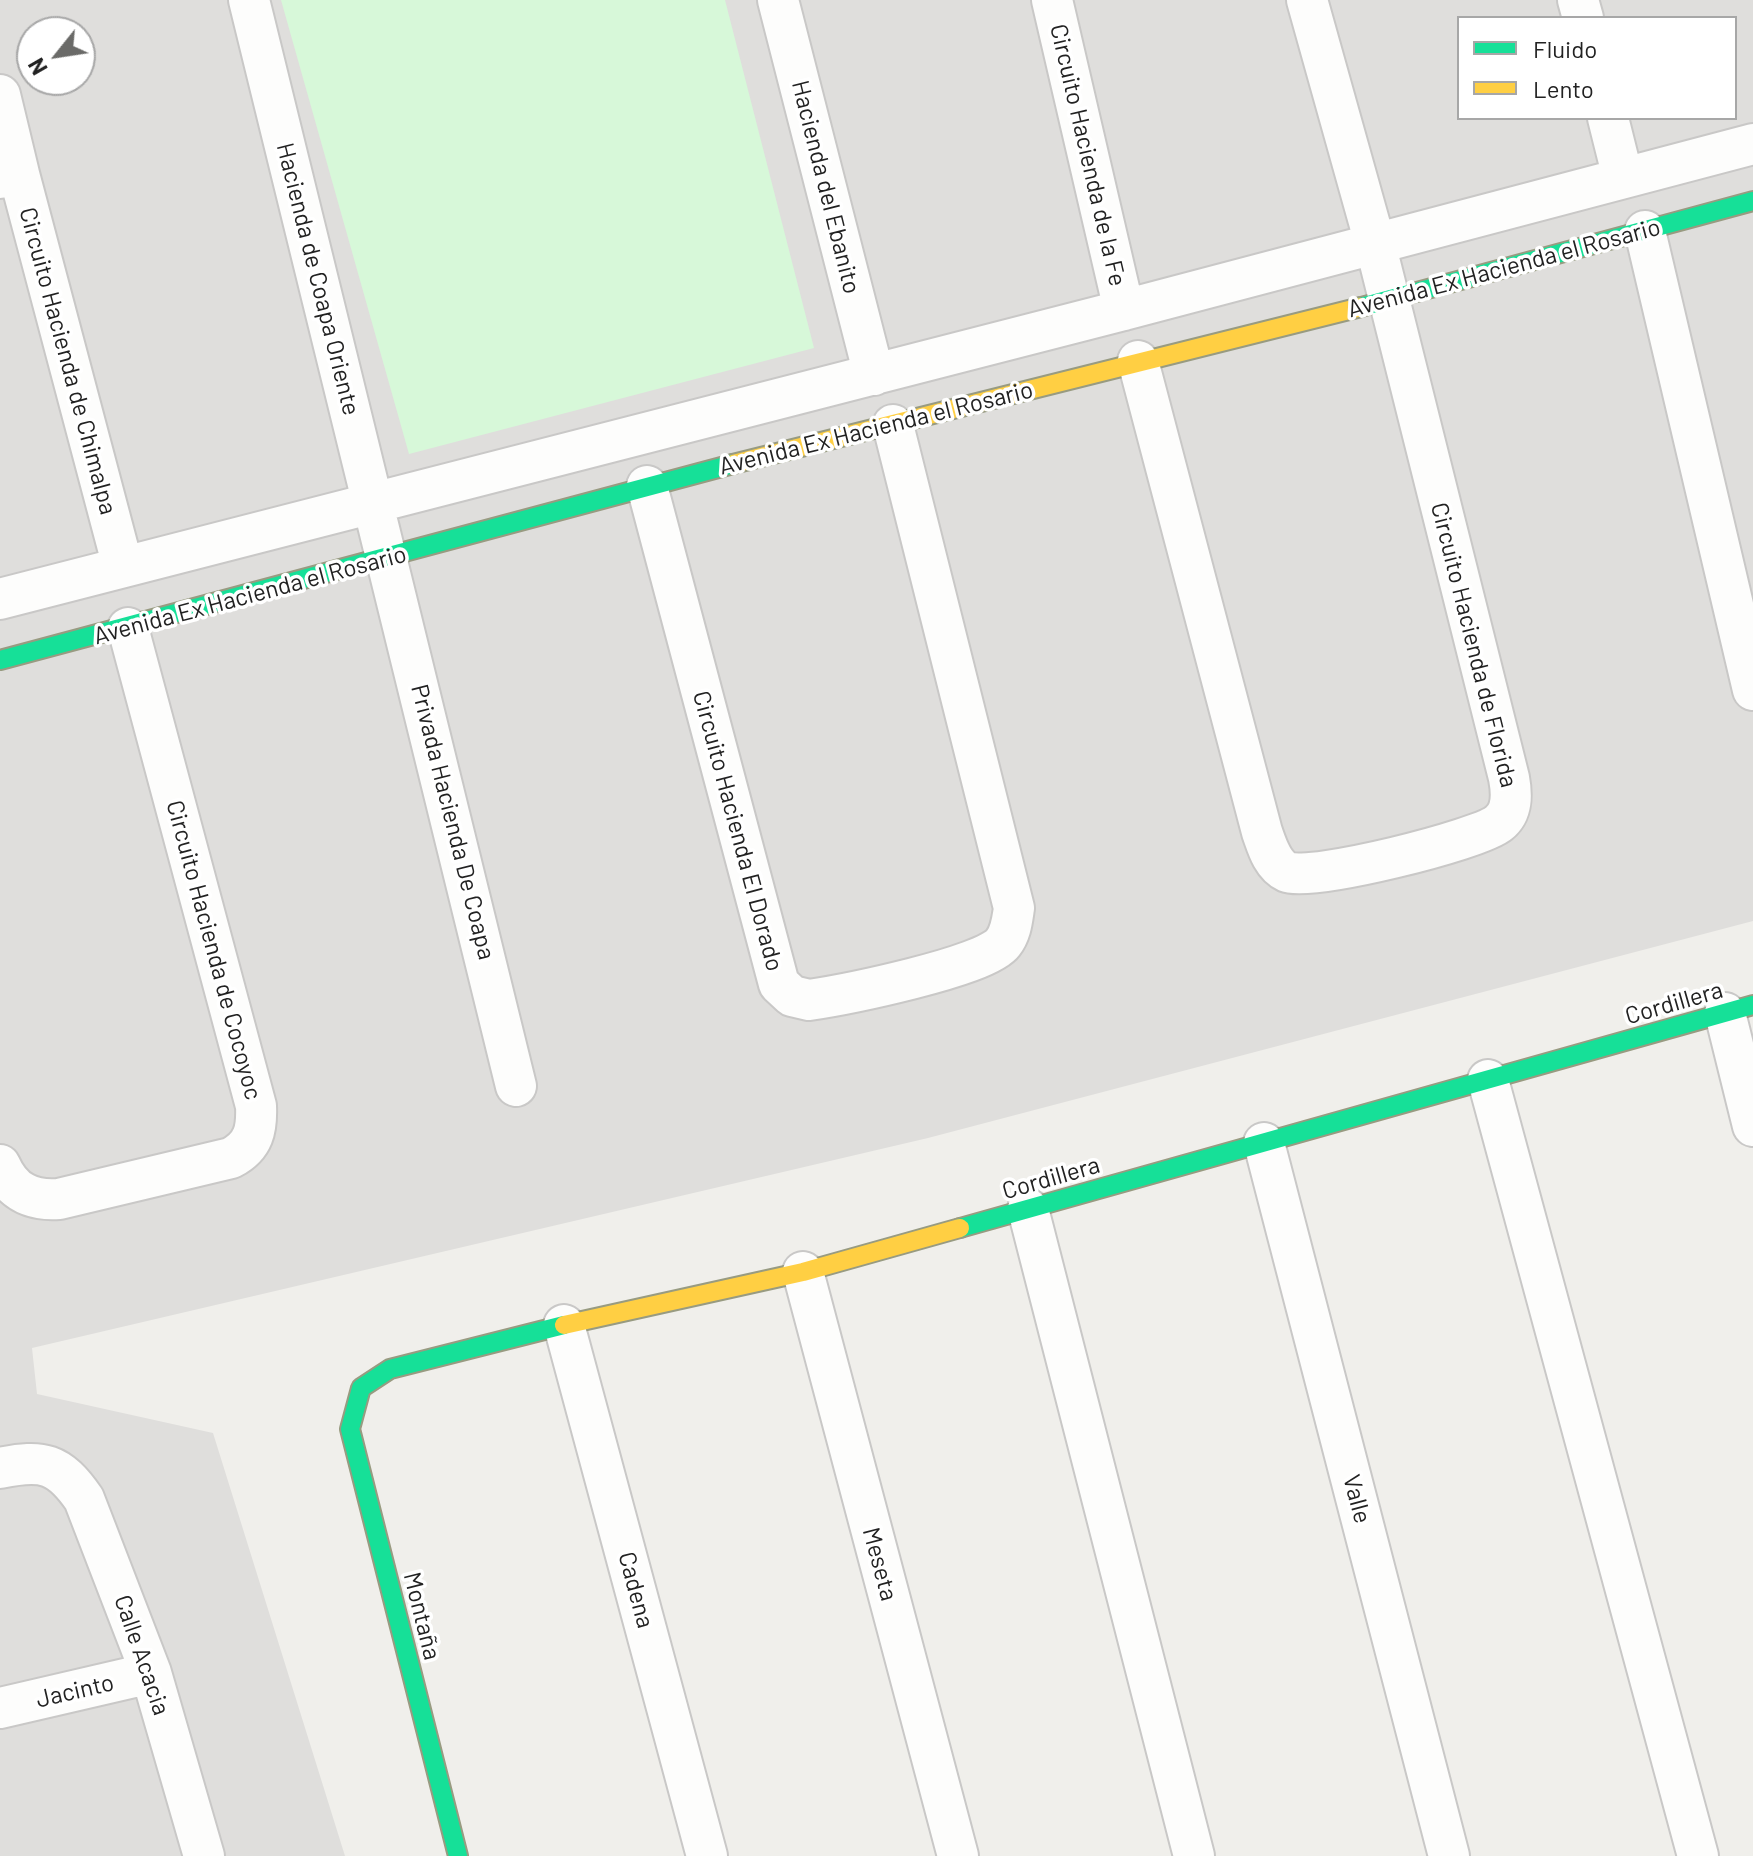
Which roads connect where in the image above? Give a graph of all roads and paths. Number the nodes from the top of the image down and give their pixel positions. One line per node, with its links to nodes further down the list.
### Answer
1 (249, 0): 19 (street, Hacienda de Coapa Oriente)
2 (778, 0): 16 (street, Hacienda del Ebanito)
3 (1052, 0): 14 (street, Circuito Hacienda de la Fe)
4 (1307, 0): 12 (street)
5 (0, 95): 8 (street, Circuito Hacienda de Chimalpa)
6 (1608, 120): 9 (street)
7 (1753, 144): 9 (street)
8 (10, 176): 21 (street, Circuito Hacienda de Chimalpa)
9 (1623, 178): 12 (street)
10 (1753, 201): 11 (street, Avenida Ex Hacienda el Rosario)
11 (1645, 231): 13 (street, Avenida Ex Hacienda el Rosario); 25 (street)
12 (1375, 243): 13 (street, Circuito Hacienda de Florida); 14 (street)
13 (1389, 300): 15 (street, Avenida Ex Hacienda el Rosario); 15 (street, Circuito Hacienda de Florida)
14 (1124, 310): 16 (street)
15 (1138, 361): 17 (street, Avenida Ex Hacienda el Rosario)
16 (874, 375): 19 (street)
17 (893, 425): 18 (street, Avenida Ex Hacienda el Rosario); 18 (street, Circuito Hacienda El Dorado)
18 (647, 486): 20 (street, Avenida Ex Hacienda el Rosario)
19 (374, 501): 20 (street, Hacienda de Coapa Oriente); 21 (street)
20 (389, 558): 23 (street, Avenida Ex Hacienda el Rosario); 28 (street, Privada Hacienda De Coapa)
21 (123, 567): 22 (street)
22 (0, 599)
23 (128, 628): 24 (street, Avenida Ex Hacienda el Rosario); 31 (street, Circuito Hacienda de Cocoyoc)
24 (0, 660)
25 (1753, 690)
26 (1739, 1009): 27 (street, Cordillera); 29 (street)
27 (1488, 1080): 30 (street, Cordillera); 45 (street)
28 (516, 1086)
29 (1753, 1126)
30 (1264, 1143): 32 (street, Cordillera); 44 (street, Valle)
31 (0, 1165)
32 (1028, 1209): 33 (street, Cordillera); 43 (street)
33 (803, 1272): 34 (street, Cordillera); 42 (street, Meseta)
34 (564, 1325): 35 (street, Cordillera); 41 (street, Cadena)
35 (361, 1388): 40 (street, Montaña)
36 (0, 1468): 37 (street, Calle Acacia)
37 (151, 1673): 38 (street, Jacinto); 39 (street, Calle Acacia)
38 (0, 1708)
39 (204, 1856)
40 (458, 1856)
41 (707, 1856)
42 (958, 1856)
43 (1194, 1856)
44 (1449, 1856)
45 (1698, 1856)

